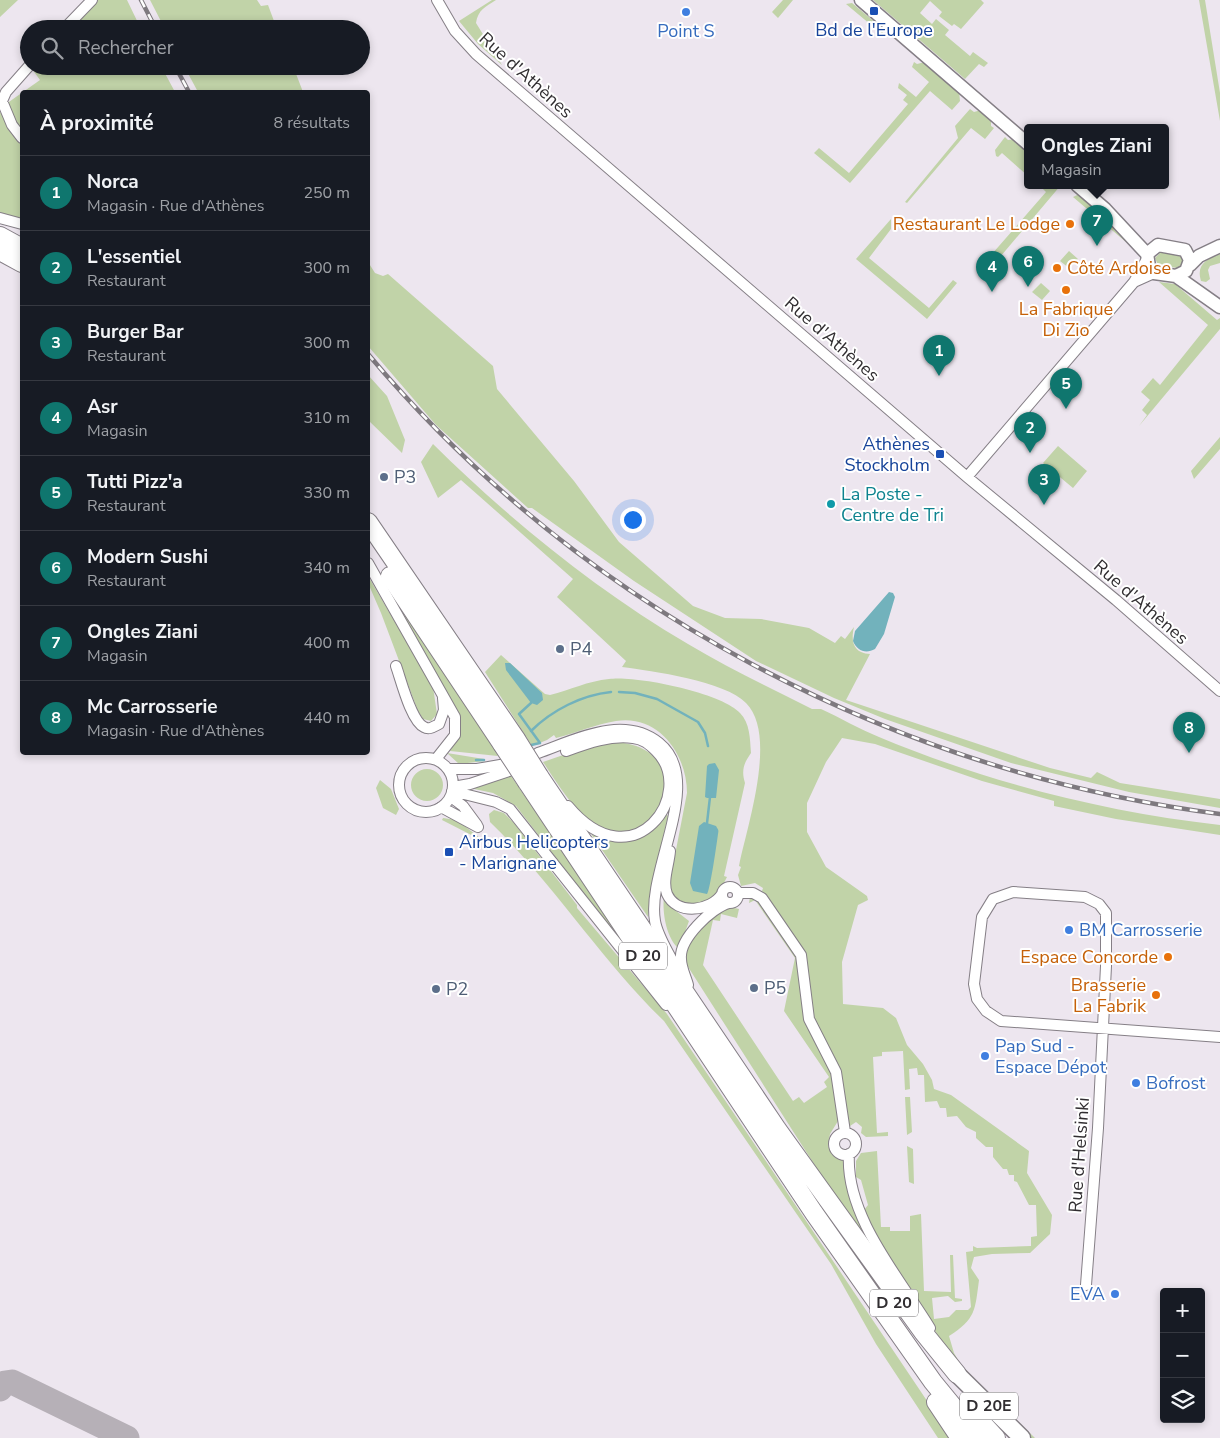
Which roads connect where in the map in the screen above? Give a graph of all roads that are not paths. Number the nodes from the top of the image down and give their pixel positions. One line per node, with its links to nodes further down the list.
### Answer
1 (92, 0): 4 (street)
2 (437, 0): 26 (street, Rue d'Athènes)
3 (861, 0): 7 (street)
4 (73, 20)
5 (21, 75): 6 (street)
6 (20, 135)
7 (1024, 141)
8 (1082, 189): 9 (street)
9 (1105, 209): 14 (street); 18 (street)
10 (0, 218): 11 (street)
11 (20, 223)
12 (0, 236): 15 (highway)
13 (1220, 244): 16 (street); 20 (street)
14 (1158, 245): 16 (street); 18 (street)
15 (20, 247)
16 (1185, 250): 20 (street)
17 (0, 251): 19 (highway)
18 (1147, 257): 21 (street); 23 (street)
19 (20, 262)
20 (1189, 267): 22 (street); 24 (street)
21 (1154, 273): 22 (street); 23 (street)
22 (1176, 276): 24 (street)
23 (1134, 282): 26 (street)
24 (1202, 293): 25 (street)
25 (1220, 307)
26 (967, 477): 31 (street, Rue d'Athènes)
27 (370, 525): 33 (highway, D 20)
28 (370, 545): 33 (highway, D 20)
29 (370, 567): 32 (street)
30 (396, 666): 32 (street)
31 (1220, 691)
32 (443, 697): 34 (street)
33 (509, 742): 36 (highway, D 20, bridge)
34 (436, 759): 35 (street); 38 (street)
35 (448, 768): 37 (street); 37 (street)
36 (538, 771): 36 (street); 39 (street); 48 (highway, D 20)
37 (452, 792): 38 (street); 38 (street); 48 (street)
38 (441, 807)
39 (668, 834): 43 (street); 45 (street)
40 (738, 893): 41 (street); 42 (street); 49 (street)
41 (722, 894): 42 (street); 43 (street)
42 (729, 903): 44 (street)
43 (683, 907): 44 (street)
44 (691, 932): 45 (street)
45 (688, 985): 48 (street)
46 (1102, 1027): 46 (street, Rue d'Helsinki); 47 (street, Rue d'Helsinki); 53 (street, Rue d'Helsinki)
47 (1220, 1036)
48 (768, 1130): 51 (highway, D 20); 52 (highway, D 20)
49 (845, 1132): 50 (street); 50 (street)
50 (849, 1154): 54 (street)
51 (810, 1176): 54 (highway, D 20E); 57 (highway, D 20)
52 (814, 1213): 55 (highway, D 20E); 56 (highway, D 20)
53 (1086, 1285)
54 (956, 1374): 58 (main road, D 20E)
55 (960, 1438)
56 (979, 1438)
57 (996, 1438)
58 (1022, 1438)

